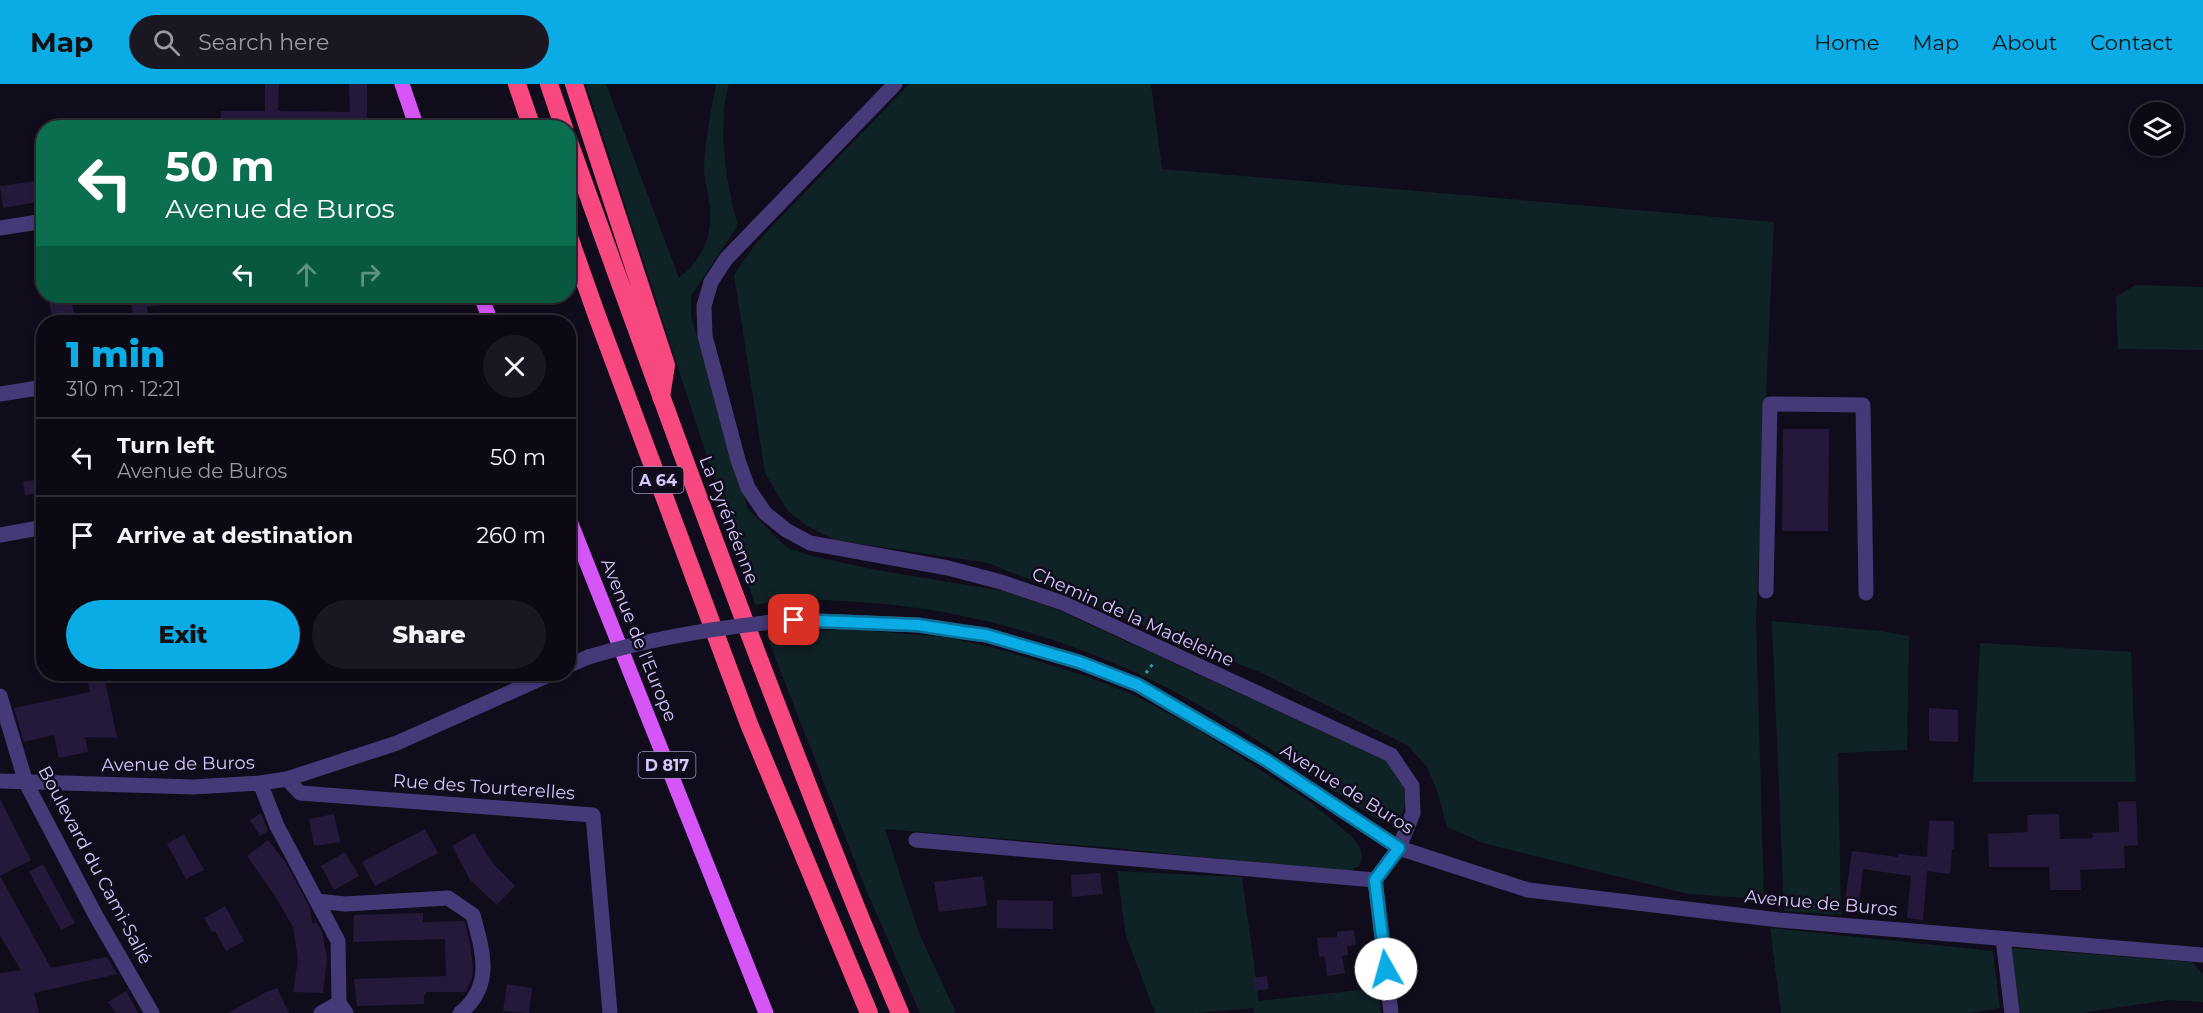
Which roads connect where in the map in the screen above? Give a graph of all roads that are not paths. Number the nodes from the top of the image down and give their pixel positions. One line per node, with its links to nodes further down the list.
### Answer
1 (402, 84): 6 (main road)
2 (517, 84): 7 (highway)
3 (549, 84): 8 (highway)
4 (574, 84): 15 (highway)
5 (895, 84): 29 (street, Chemin de la Madeleine)
6 (414, 120)
7 (529, 120)
8 (561, 120)
9 (576, 161): 15 (highway, La Pyrénéenne / A 64)
10 (36, 222): 11 (street)
11 (0, 228)
12 (576, 257): 42 (highway, A 64)
13 (36, 388): 14 (street)
14 (0, 394)
15 (661, 399): 43 (highway, La Pyrénéenne / A 64)
16 (36, 528): 17 (street)
17 (0, 535)
18 (576, 536): 41 (main road, Avenue de l'Europe / D 817)
19 (1766, 591): 20 (street)
20 (1866, 593)
21 (576, 662): 29 (street, Avenue de Buros, bridge)
22 (535, 681): 24 (street, Avenue de Buros)
23 (0, 696): 26 (street, Boulevard du Cami-Salié)
24 (286, 779): 27 (street, Avenue de Buros); 40 (street, Rue des Tourterelles)
25 (0, 781): 26 (street, Avenue de Buros)
26 (26, 783): 27 (street, Avenue de Buros); 37 (street, Boulevard du Cami-Salié)
27 (260, 783): 31 (street)
28 (916, 840): 30 (street)
29 (1399, 848): 30 (street, Chemin de la Madeleine); 34 (street, Avenue de Buros)
30 (1375, 880): 44 (street)
31 (317, 901): 32 (street); 33 (street)
32 (345, 904): 33 (street); 39 (street)
33 (330, 925): 36 (street)
34 (2003, 939): 35 (street, Avenue de Buros); 45 (street)
35 (2203, 955)
36 (342, 1008): 38 (street)
37 (152, 1013)
38 (321, 1013)
39 (460, 1013)
40 (610, 1013)
41 (766, 1013)
42 (869, 1013)
43 (900, 1013)
44 (1391, 1013)
45 (2012, 1013)

